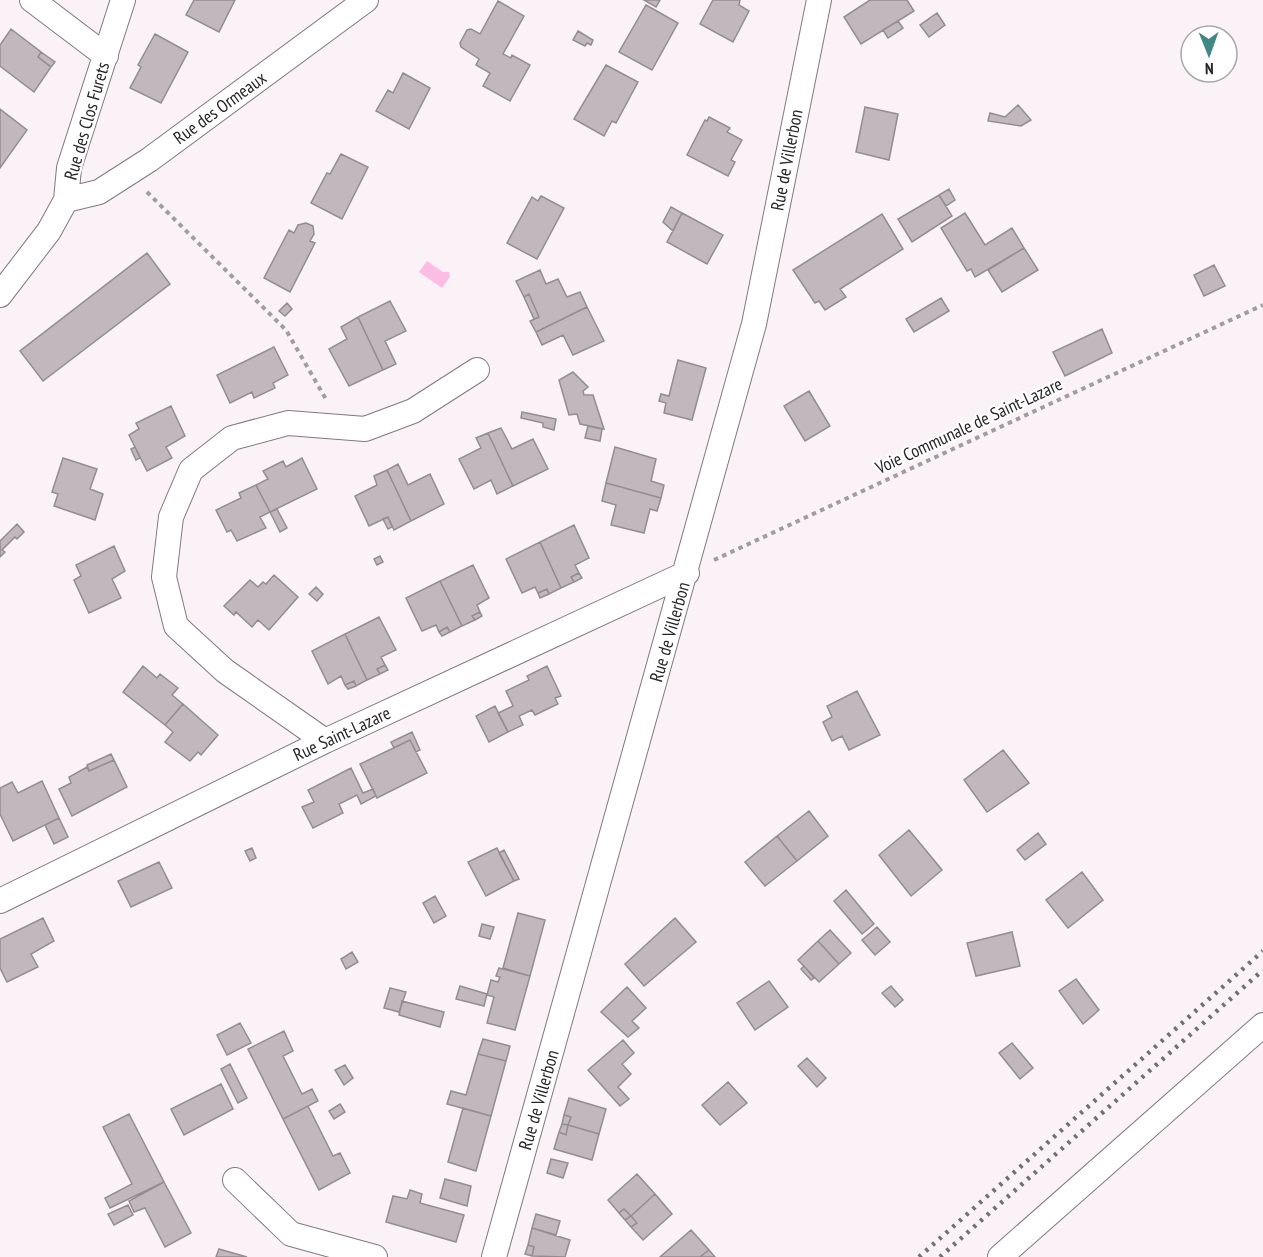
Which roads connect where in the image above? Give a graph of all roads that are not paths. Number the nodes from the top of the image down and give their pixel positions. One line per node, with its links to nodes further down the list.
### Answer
1 (32, 0): 5 (street)
2 (123, 0): 5 (street, Rue des Clos Furets)
3 (366, 0): 6 (street, Rue des Ormeaux)
4 (819, 0): 9 (street, Rue de Villerbon)
5 (106, 56): 6 (street, Rue des Clos Furets)
6 (66, 200): 7 (street, Rue des Clos Furets)
7 (0, 295)
8 (477, 370): 10 (street)
9 (687, 573): 10 (street, Rue Saint-Lazare); 15 (street, Rue de Villerbon)
10 (325, 741): 11 (street, Rue Saint-Lazare)
11 (0, 901)
12 (1263, 1025): 16 (street)
13 (234, 1180): 14 (street)
14 (375, 1257)
15 (494, 1257)
16 (1000, 1257)

